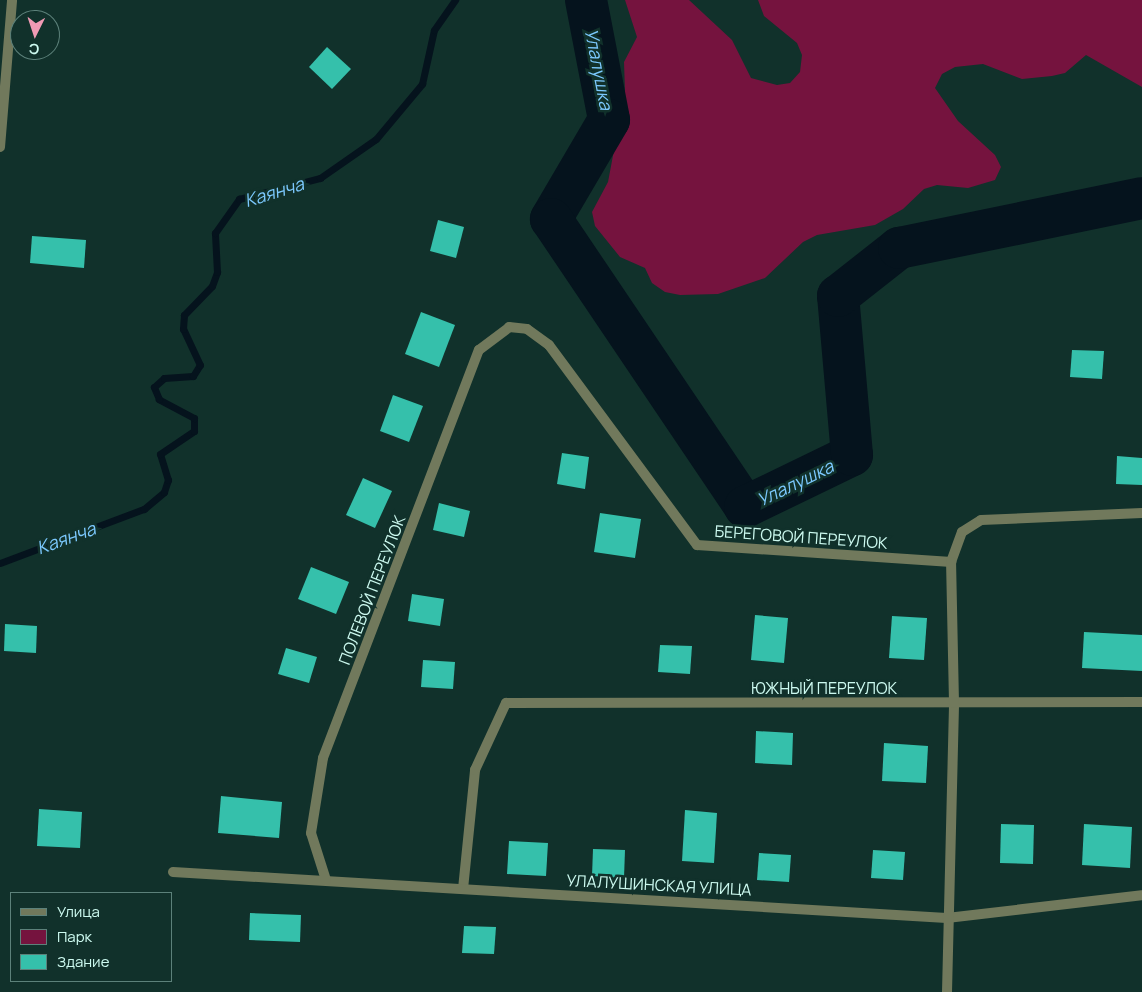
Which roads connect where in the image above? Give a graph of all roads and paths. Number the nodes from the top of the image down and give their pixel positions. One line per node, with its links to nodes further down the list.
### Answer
1 (12, 0): 2 (street)
2 (0, 147)
3 (509, 327): 5 (street, БЕРЕГОВОЙ ПЕРЕУЛОК); 9 (street, ПОЛЕВОЙ ПЕРЕУЛОК)
4 (1142, 513): 5 (street)
5 (951, 562): 7 (street)
6 (1142, 702): 7 (street, ЮЖНЫЙ ПЕРЕУЛОК)
7 (954, 703): 10 (street, ЮЖНЫЙ ПЕРЕУЛОК); 12 (street)
8 (173, 872): 9 (street, УЛАЛУШИНСКАЯ УЛИЦА)
9 (326, 880): 10 (street, УЛАЛУШИНСКАЯ УЛИЦА)
10 (463, 889): 12 (street, УЛАЛУШИНСКАЯ УЛИЦА)
11 (1142, 895): 12 (street, УЛАЛУШИНСКАЯ УЛИЦА)
12 (948, 918): 13 (street)
13 (947, 992)

